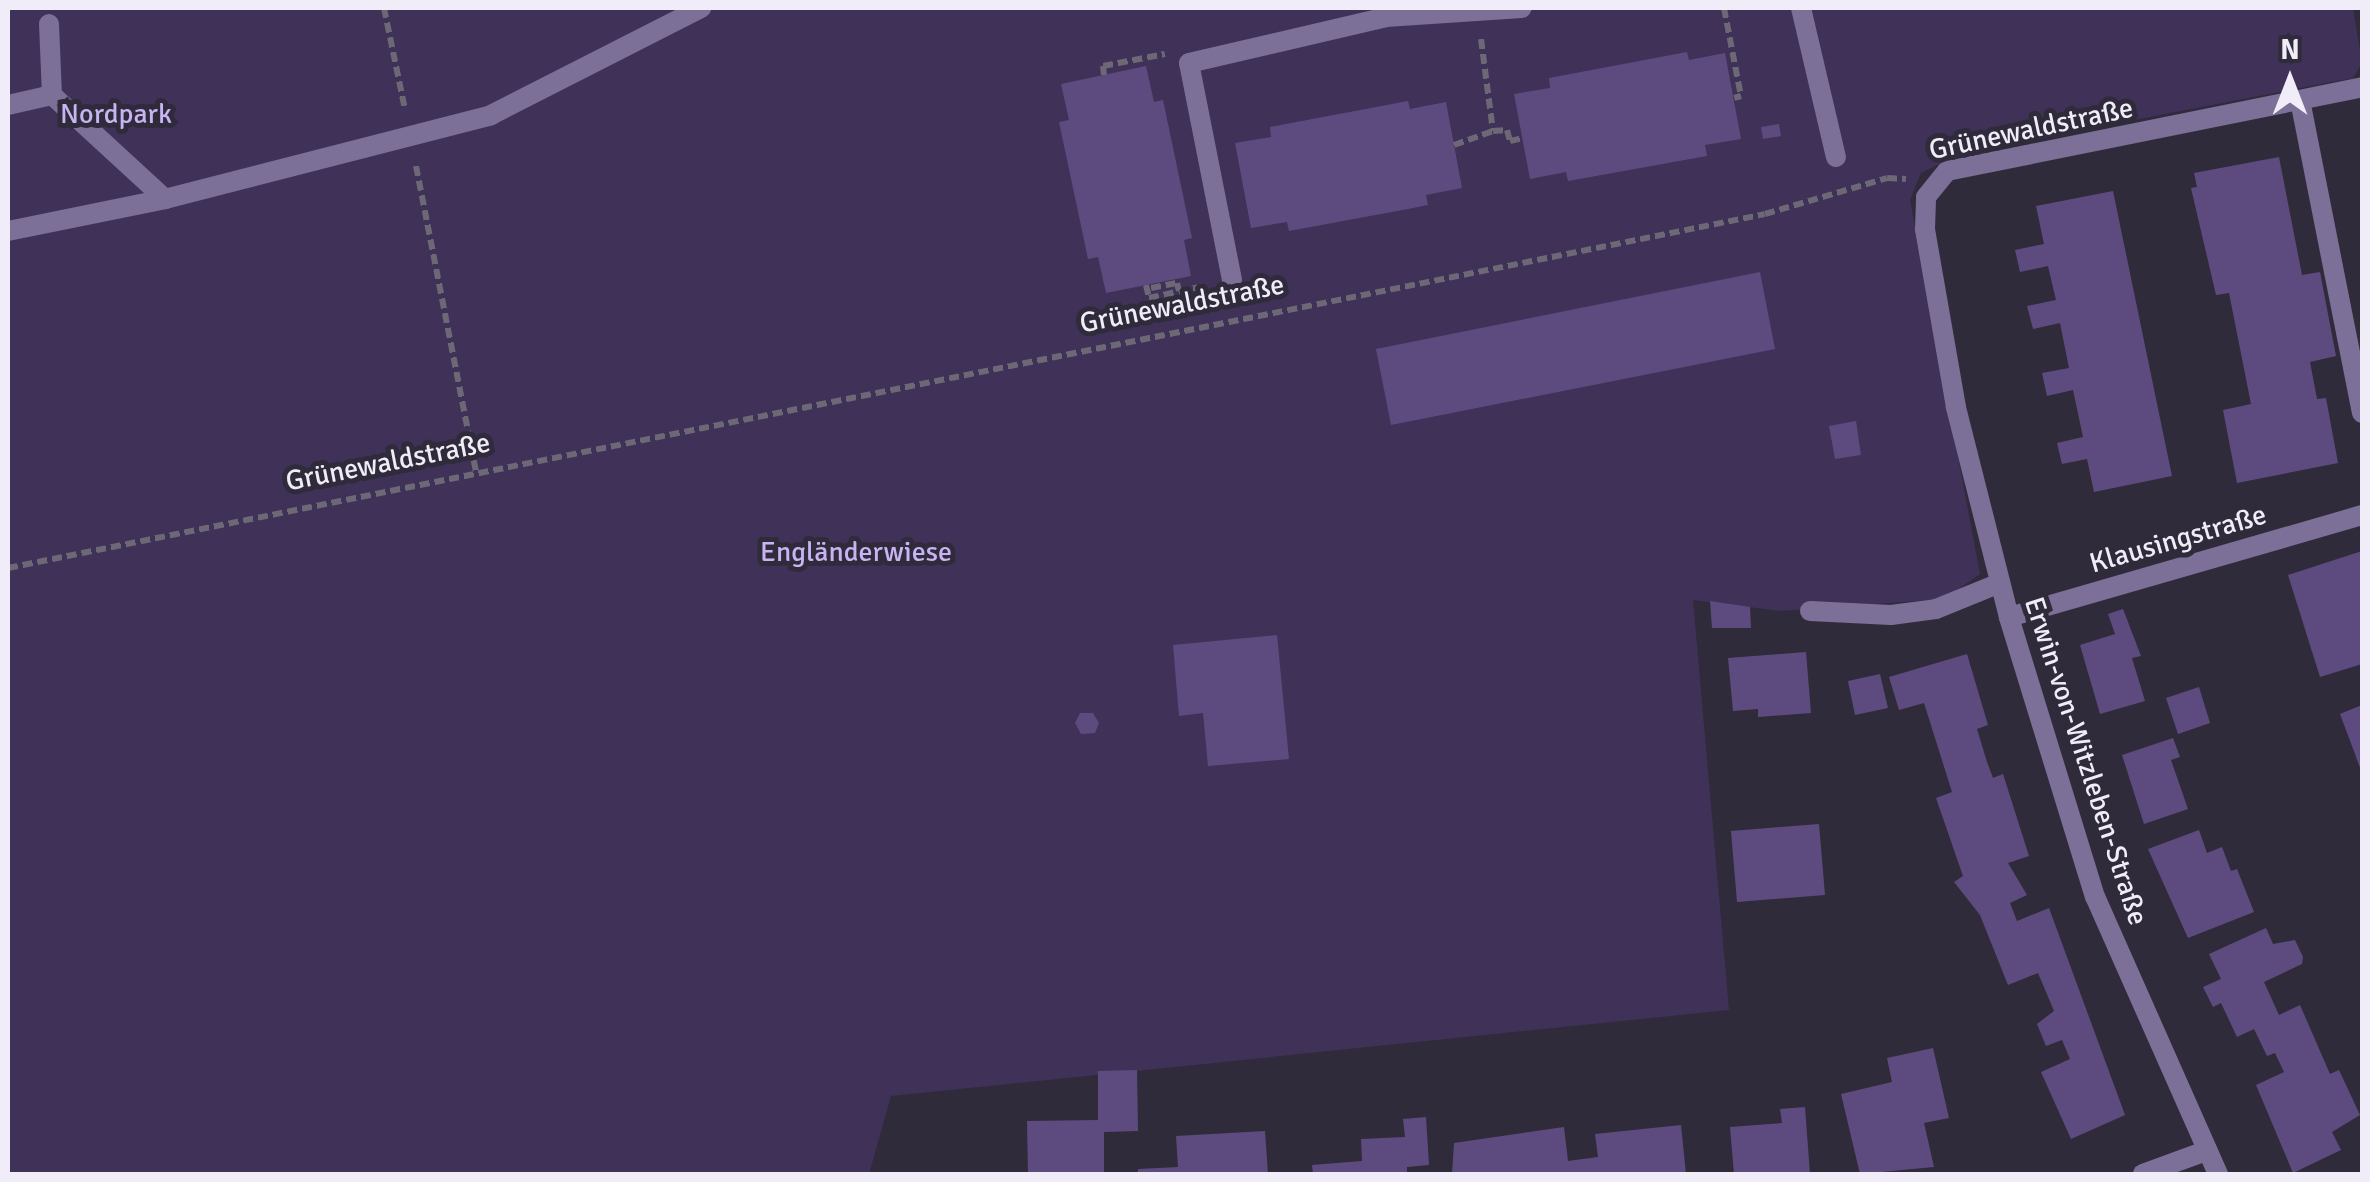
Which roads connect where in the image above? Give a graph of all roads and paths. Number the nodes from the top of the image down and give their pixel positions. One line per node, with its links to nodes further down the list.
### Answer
1 (384, 8): 15 (path)
2 (701, 8): 22 (street)
3 (1522, 8): 6 (street)
4 (1724, 8): 12 (path)
5 (1801, 8): 19 (street)
6 (1477, 13): 8 (street); 16 (path)
7 (49, 24): 11 (street)
8 (1189, 63): 9 (path); 24 (street)
9 (1104, 75)
10 (2362, 87): 13 (street, Grünewaldstraße)
11 (52, 95): 14 (street); 22 (street)
12 (1734, 98)
13 (2300, 100): 21 (street, Grünewaldstraße); 26 (street)
14 (8, 105)
15 (408, 124)
16 (1493, 131): 17 (path); 18 (path)
17 (1523, 138)
18 (1454, 144)
19 (1836, 156)
20 (414, 158): 27 (path)
21 (1932, 182): 27 (path, Grünewaldstraße); 30 (street, Erwin-von-Witzleben-Straße)
22 (164, 199): 23 (street)
23 (8, 232)
24 (1232, 280): 25 (path)
25 (1149, 287)
26 (2362, 413)
27 (476, 472): 29 (path, Grünewaldstraße)
28 (2362, 515): 32 (street, Klausingstraße)
29 (8, 568)
30 (2000, 583): 31 (street, Erwin-von-Witzleben-Straße); 32 (street, Erwin-von-Witzleben-Straße)
31 (1810, 611)
32 (2010, 617): 33 (street, Erwin-von-Witzleben-Straße)
33 (2203, 1152): 34 (street); 35 (street, Erwin-von-Witzleben-Straße)
34 (2143, 1174)
35 (2218, 1174)

